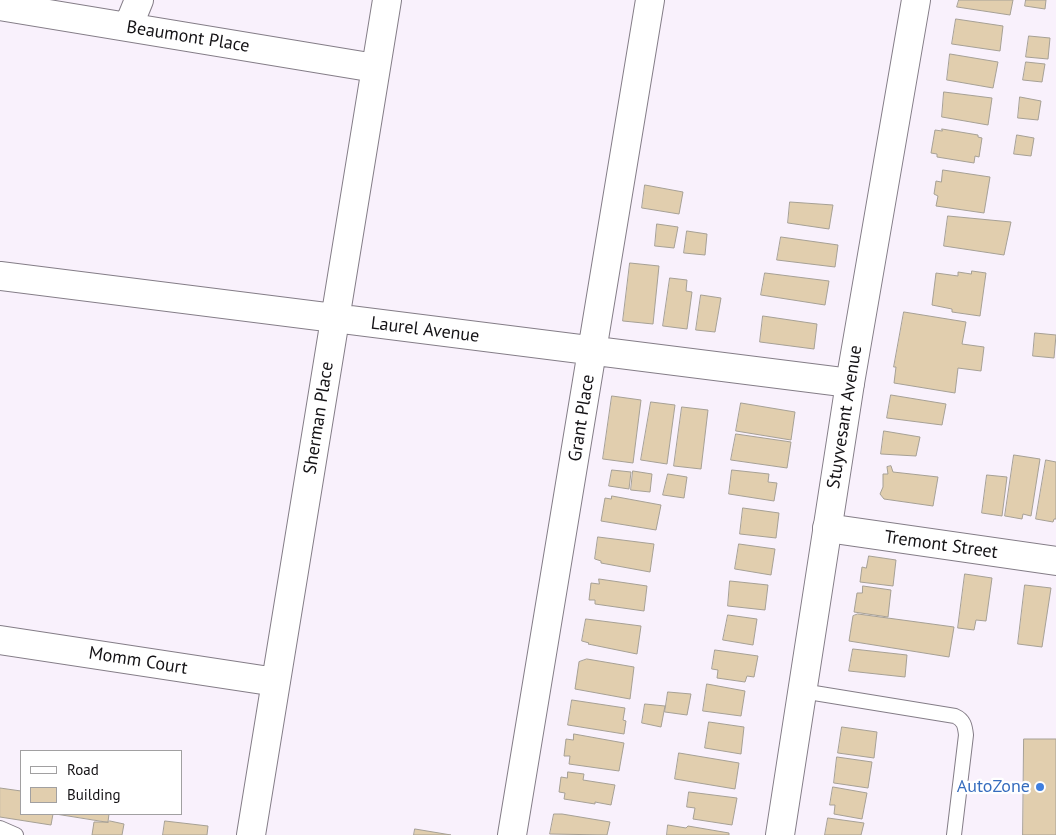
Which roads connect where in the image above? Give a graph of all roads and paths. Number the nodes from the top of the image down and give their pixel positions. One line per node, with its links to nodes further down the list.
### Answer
1 (138, 0): 6 (street)
2 (387, 0): 7 (street, Sherman Place)
3 (650, 0): 10 (street, Grant Place)
4 (916, 0): 11 (street, Stuyvesant Avenue)
5 (0, 6): 6 (street, Beaumont Place)
6 (128, 27): 7 (street, Beaumont Place)
7 (376, 68): 9 (street, Sherman Place)
8 (0, 276): 9 (street, Laurel Avenue)
9 (335, 318): 10 (street, Laurel Avenue); 15 (street, Sherman Place)
10 (592, 351): 11 (street, Laurel Avenue); 20 (street, Grant Place)
11 (850, 383): 12 (street, Stuyvesant Avenue)
12 (827, 528): 13 (street, Tremont Street); 16 (street, Stuyvesant Avenue)
13 (1056, 561)
14 (0, 640): 15 (street, Momm Court)
15 (276, 682): 19 (street, Sherman Place)
16 (802, 691): 21 (street, Stuyvesant Avenue); 22 (lane)
17 (0, 828): 18 (lane)
18 (16, 835)
19 (251, 835)
20 (512, 835)
21 (780, 835)
22 (954, 835)

